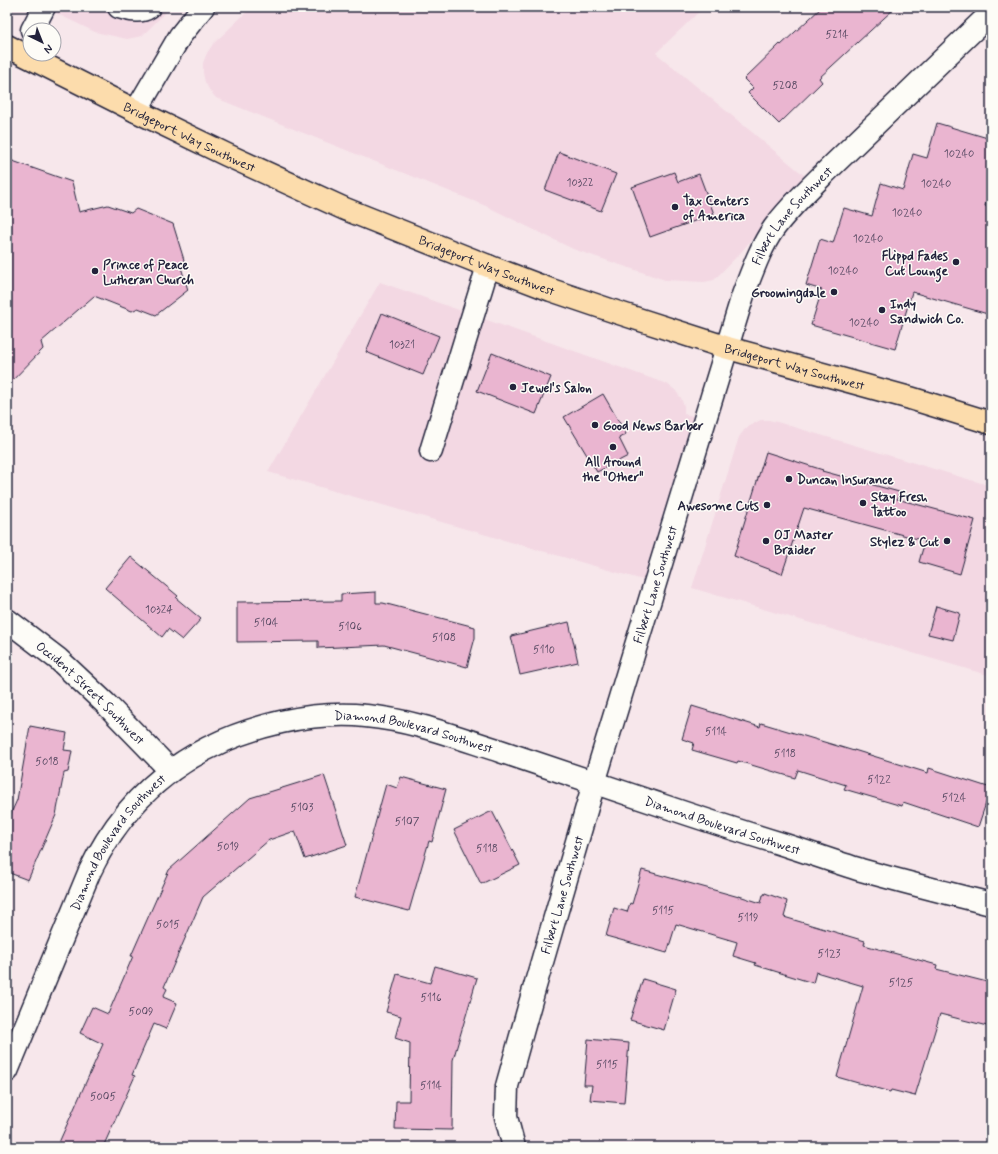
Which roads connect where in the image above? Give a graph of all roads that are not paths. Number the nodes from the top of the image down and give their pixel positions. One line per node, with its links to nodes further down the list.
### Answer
1 (44, 7): 6 (street)
2 (118, 7): 3 (street)
3 (149, 7)
4 (204, 7): 8 (street)
5 (991, 13): 10 (street, Filbert Lane Southwest)
6 (36, 22)
7 (19, 45): 8 (main road, Bridgeport Way Southwest)
8 (136, 111): 9 (main road, Bridgeport Way Southwest)
9 (488, 266): 10 (main road, Bridgeport Way Southwest); 12 (street)
10 (728, 348): 11 (main road, Bridgeport Way Southwest); 15 (street, Filbert Lane Southwest)
11 (991, 423)
12 (431, 451)
13 (7, 620): 14 (street, Occident Street Southwest)
14 (170, 770): 15 (street, Diamond Boulevard Southwest); 17 (street, Diamond Boulevard Southwest)
15 (594, 783): 16 (street, Diamond Boulevard Southwest); 18 (street, Filbert Lane Southwest)
16 (991, 904)
17 (7, 1071)
18 (514, 1147)

